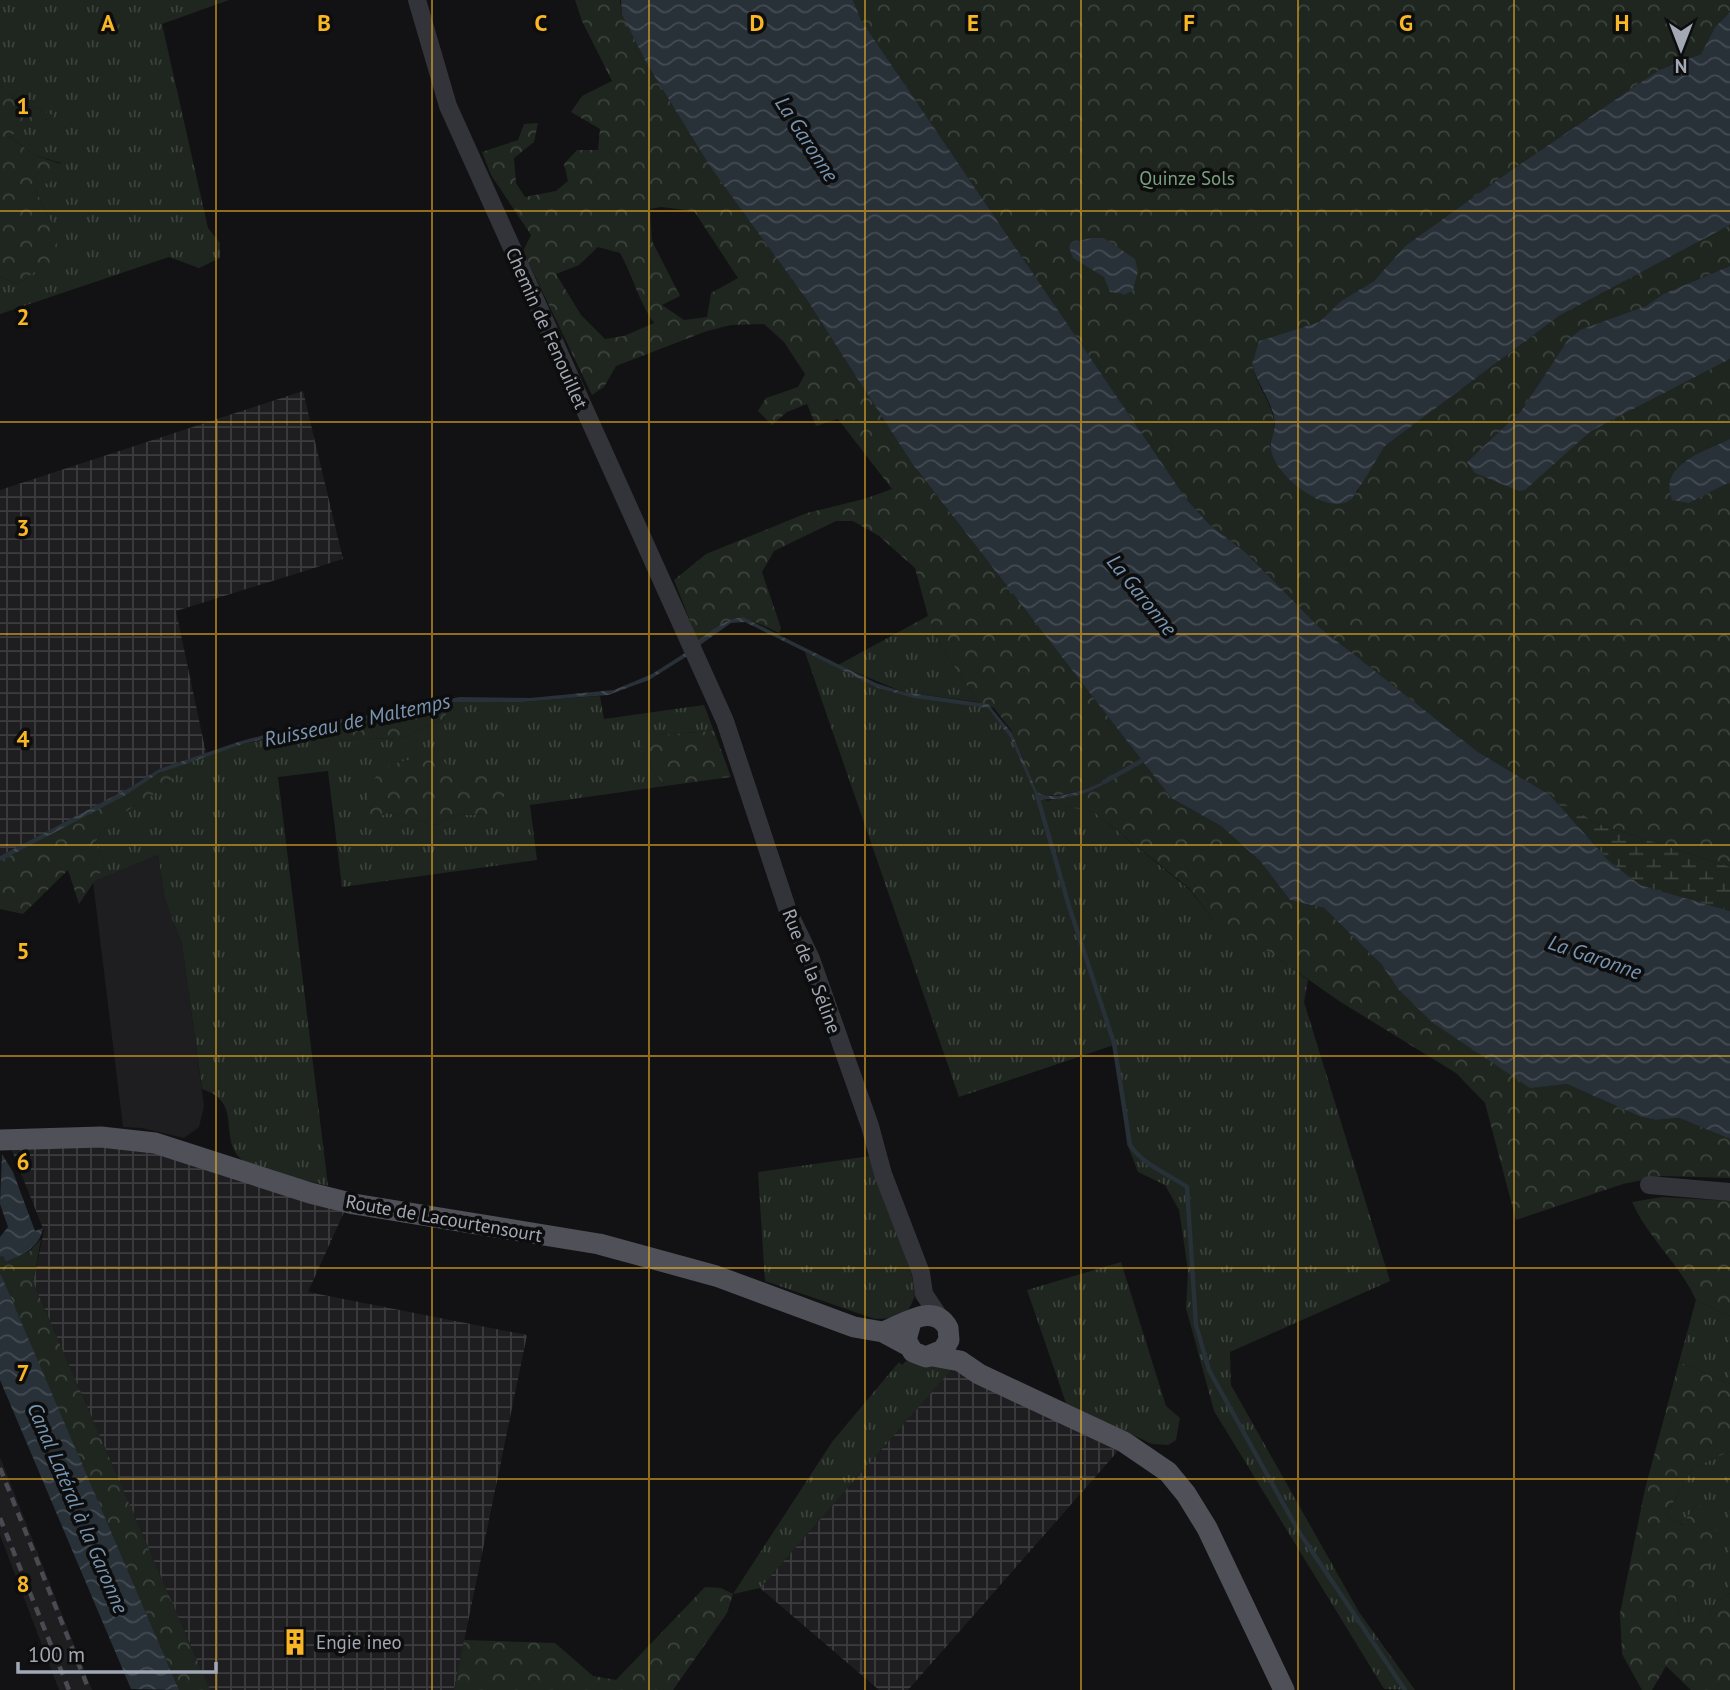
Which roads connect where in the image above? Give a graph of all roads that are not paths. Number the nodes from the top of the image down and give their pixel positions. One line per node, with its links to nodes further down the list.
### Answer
1 (417, 0): 2 (street, Chemin de Fenouillet)
2 (694, 649): 6 (street, Rue de la Séline)
3 (0, 1140): 9 (main road, Route de Lacourtensourt)
4 (1649, 1185): 5 (street)
5 (1730, 1192)
6 (924, 1294): 7 (street); 8 (street, Rue de la Séline)
7 (912, 1320): 8 (main road); 9 (main road); 10 (main road)
8 (944, 1326): 11 (main road); 12 (main road)
9 (883, 1332): 10 (main road, Route de Lacourtensourt)
10 (909, 1346): 11 (main road, Route de Lacourtensourt)
11 (933, 1356): 12 (main road, Route de Lacourtensourt)
12 (960, 1361): 13 (main road, Route de Lacourtensourt)
13 (1284, 1690)

